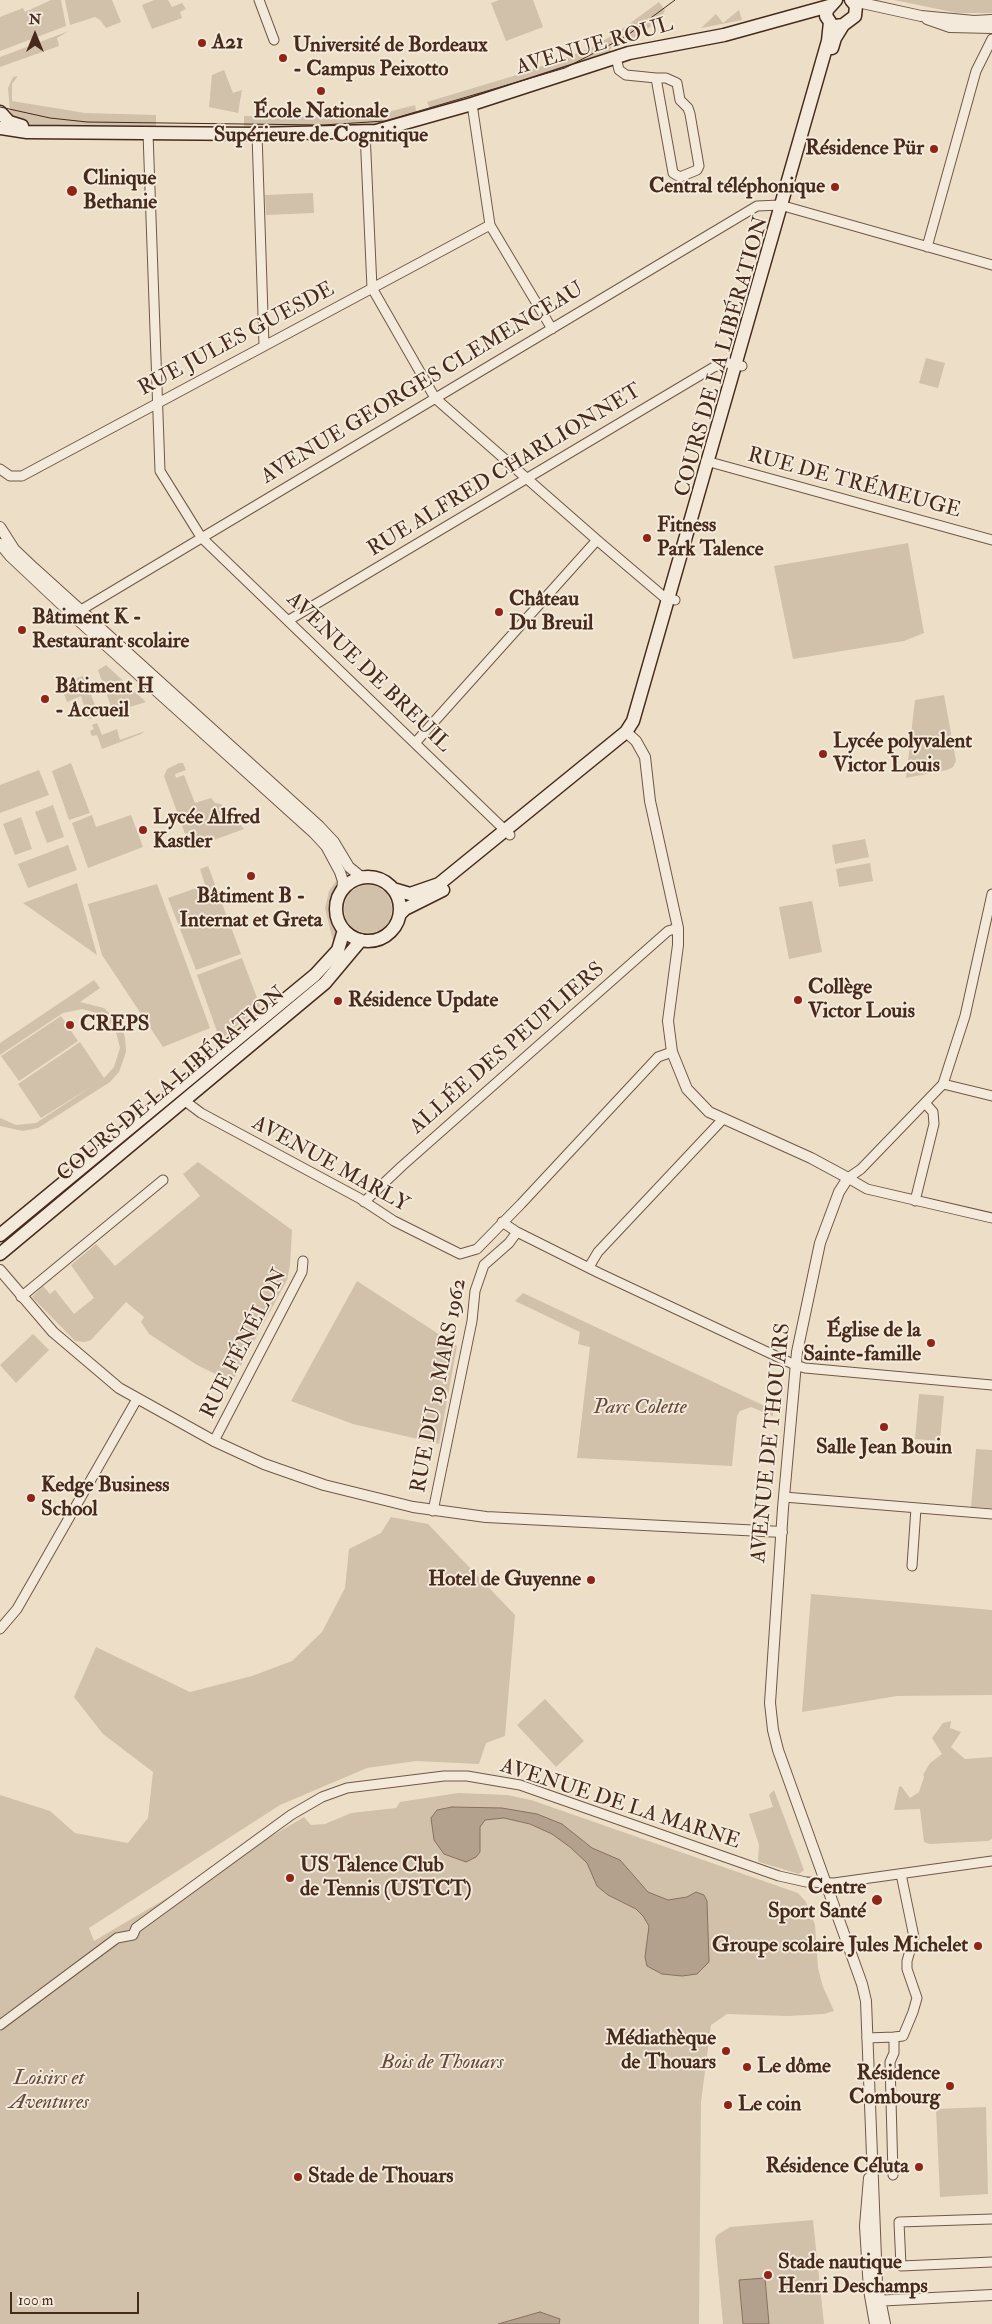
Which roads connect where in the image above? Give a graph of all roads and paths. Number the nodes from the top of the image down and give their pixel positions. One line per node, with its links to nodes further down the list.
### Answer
1 (259, 0): 13 (street)
2 (852, 0): 4 (street); 6 (main road)
3 (832, 3): 5 (main road, AVENUE ROUL); 9 (main road, COURS DE LA LIBÉRATION)
4 (876, 7): 6 (street); 7 (street)
5 (802, 13): 9 (main road); 14 (main road, AVENUE ROUL)
6 (855, 16): 10 (main road)
7 (921, 16): 8 (street); 11 (street)
8 (992, 20)
9 (830, 22): 10 (main road); 23 (main road, COURS DE LA LIBÉRATION)
10 (843, 25): 23 (main road, COURS DE LA LIBÉRATION)
11 (992, 28)
12 (992, 39): 25 (street)
13 (274, 40)
14 (616, 57): 15 (street); 16 (main road, AVENUE ROUL)
15 (656, 78): 15 (street)
16 (472, 104): 20 (main road, AVENUE ROUL); 24 (street)
17 (0, 112): 19 (main road, AVENUE ROUL)
18 (0, 128): 19 (main road, AVENUE ROUL)
19 (41, 132): 21 (main road, AVENUE ROUL)
20 (365, 132): 22 (main road, AVENUE ROUL); 27 (street)
21 (148, 133): 22 (main road, AVENUE ROUL); 32 (street, AVENUE DE BREUIL)
22 (257, 134): 29 (street)
23 (784, 205): 25 (street); 28 (street, AVENUE GEORGES CLEMENCEAU); 30 (main road, COURS DE LA LIBÉRATION)
24 (490, 225): 27 (street, RUE JULES GUESDE); 28 (street)
25 (927, 247): 26 (street)
26 (992, 266)
27 (372, 288): 29 (street, RUE JULES GUESDE); 31 (street)
28 (552, 328): 31 (street, AVENUE GEORGES CLEMENCEAU)
29 (264, 346): 32 (street, RUE JULES GUESDE)
30 (738, 365): 33 (main road, COURS DE LA LIBÉRATION); 35 (street, RUE ALFRED CHARLIONNET)
31 (435, 398): 35 (street); 37 (street, AVENUE GEORGES CLEMENCEAU)
32 (158, 402): 34 (street, RUE JULES GUESDE); 37 (street, AVENUE DE BREUIL)
33 (710, 462): 39 (street, RUE DE TRÉMEUGE); 41 (main road, COURS DE LA LIBÉRATION)
34 (0, 469)
35 (527, 479): 38 (street); 43 (street, RUE ALFRED CHARLIONNET)
36 (0, 527): 42 (street)
37 (201, 537): 42 (street, AVENUE GEORGES CLEMENCEAU); 43 (street, AVENUE DE BREUIL)
38 (597, 540): 41 (street); 46 (street)
39 (992, 540)
40 (0, 544): 44 (street)
41 (671, 599): 45 (main road, COURS DE LA LIBÉRATION)
42 (81, 610): 44 (street)
43 (289, 620): 46 (street, AVENUE DE BREUIL)
44 (206, 730): 48 (street); 50 (street)
45 (628, 734): 47 (main road, COURS DE LA LIBÉRATION); 53 (street)
46 (415, 743): 47 (street, AVENUE DE BREUIL)
47 (508, 833): 49 (main road, COURS DE LA LIBÉRATION); 52 (main road, COURS DE LA LIBÉRATION)
48 (366, 877): 49 (main road); 50 (main road)
49 (393, 889): 52 (main road)
50 (342, 891): 54 (main road)
51 (992, 894): 58 (street)
52 (400, 914): 55 (main road)
53 (678, 928): 57 (street); 67 (street, ALLÉE DES PEUPLIERS)
54 (344, 930): 55 (main road); 56 (main road, COURS DE LA LIBÉRATION)
55 (361, 940): 60 (main road, COURS DE LA LIBÉRATION)
56 (244, 1034): 60 (main road); 63 (main road, COURS DE LA LIBÉRATION)
57 (672, 1052): 62 (street); 69 (street)
58 (943, 1084): 59 (street); 61 (street)
59 (992, 1096)
60 (185, 1101): 67 (street, AVENUE MARLY); 73 (main road, COURS DE LA LIBÉRATION)
61 (925, 1103): 64 (street); 66 (street)
62 (723, 1119): 64 (street); 75 (street)
63 (108, 1146): 71 (main road, COURS DE LA LIBÉRATION); 72 (main road)
64 (848, 1178): 66 (street); 78 (street, AVENUE DE THOUARS)
65 (163, 1180): 77 (street)
66 (916, 1201): 68 (street)
67 (364, 1202): 69 (street, AVENUE MARLY)
68 (992, 1218)
69 (502, 1222): 70 (street)
70 (517, 1232): 75 (street); 84 (street, RUE DU 19 MARS 1962)
71 (0, 1235)
72 (0, 1246)
73 (0, 1254)
74 (303, 1261): 81 (street, RUE FÉNÉLON)
75 (589, 1267): 78 (street)
76 (0, 1270): 77 (street)
77 (22, 1297): 80 (street)
78 (795, 1365): 79 (street); 82 (street, AVENUE DE THOUARS)
79 (992, 1385)
80 (137, 1399): 81 (street); 88 (street)
81 (214, 1441): 84 (street)
82 (784, 1497): 83 (street); 86 (street, AVENUE DE THOUARS)
83 (916, 1508): 85 (street); 87 (street)
84 (433, 1511): 86 (street)
85 (992, 1514)
86 (782, 1532): 91 (street, AVENUE DE THOUARS)
87 (912, 1566)
88 (0, 1629)
89 (992, 1862): 90 (street, AVENUE DE LA MARNE)
90 (901, 1874): 91 (street, AVENUE DE LA MARNE); 93 (street)
91 (824, 1883): 92 (street, AVENUE DE LA MARNE); 94 (street, AVENUE DE THOUARS)
92 (0, 2025)
93 (894, 2037): 94 (street); 95 (street)
94 (867, 2038): 99 (street, AVENUE DE THOUARS)
95 (893, 2175)
96 (992, 2219): 97 (street)
97 (992, 2262)
98 (992, 2296): 99 (street)
99 (874, 2301): 100 (street, AVENUE DE THOUARS); 101 (street, AVENUE DE THOUARS)
100 (875, 2324)
101 (885, 2324)

